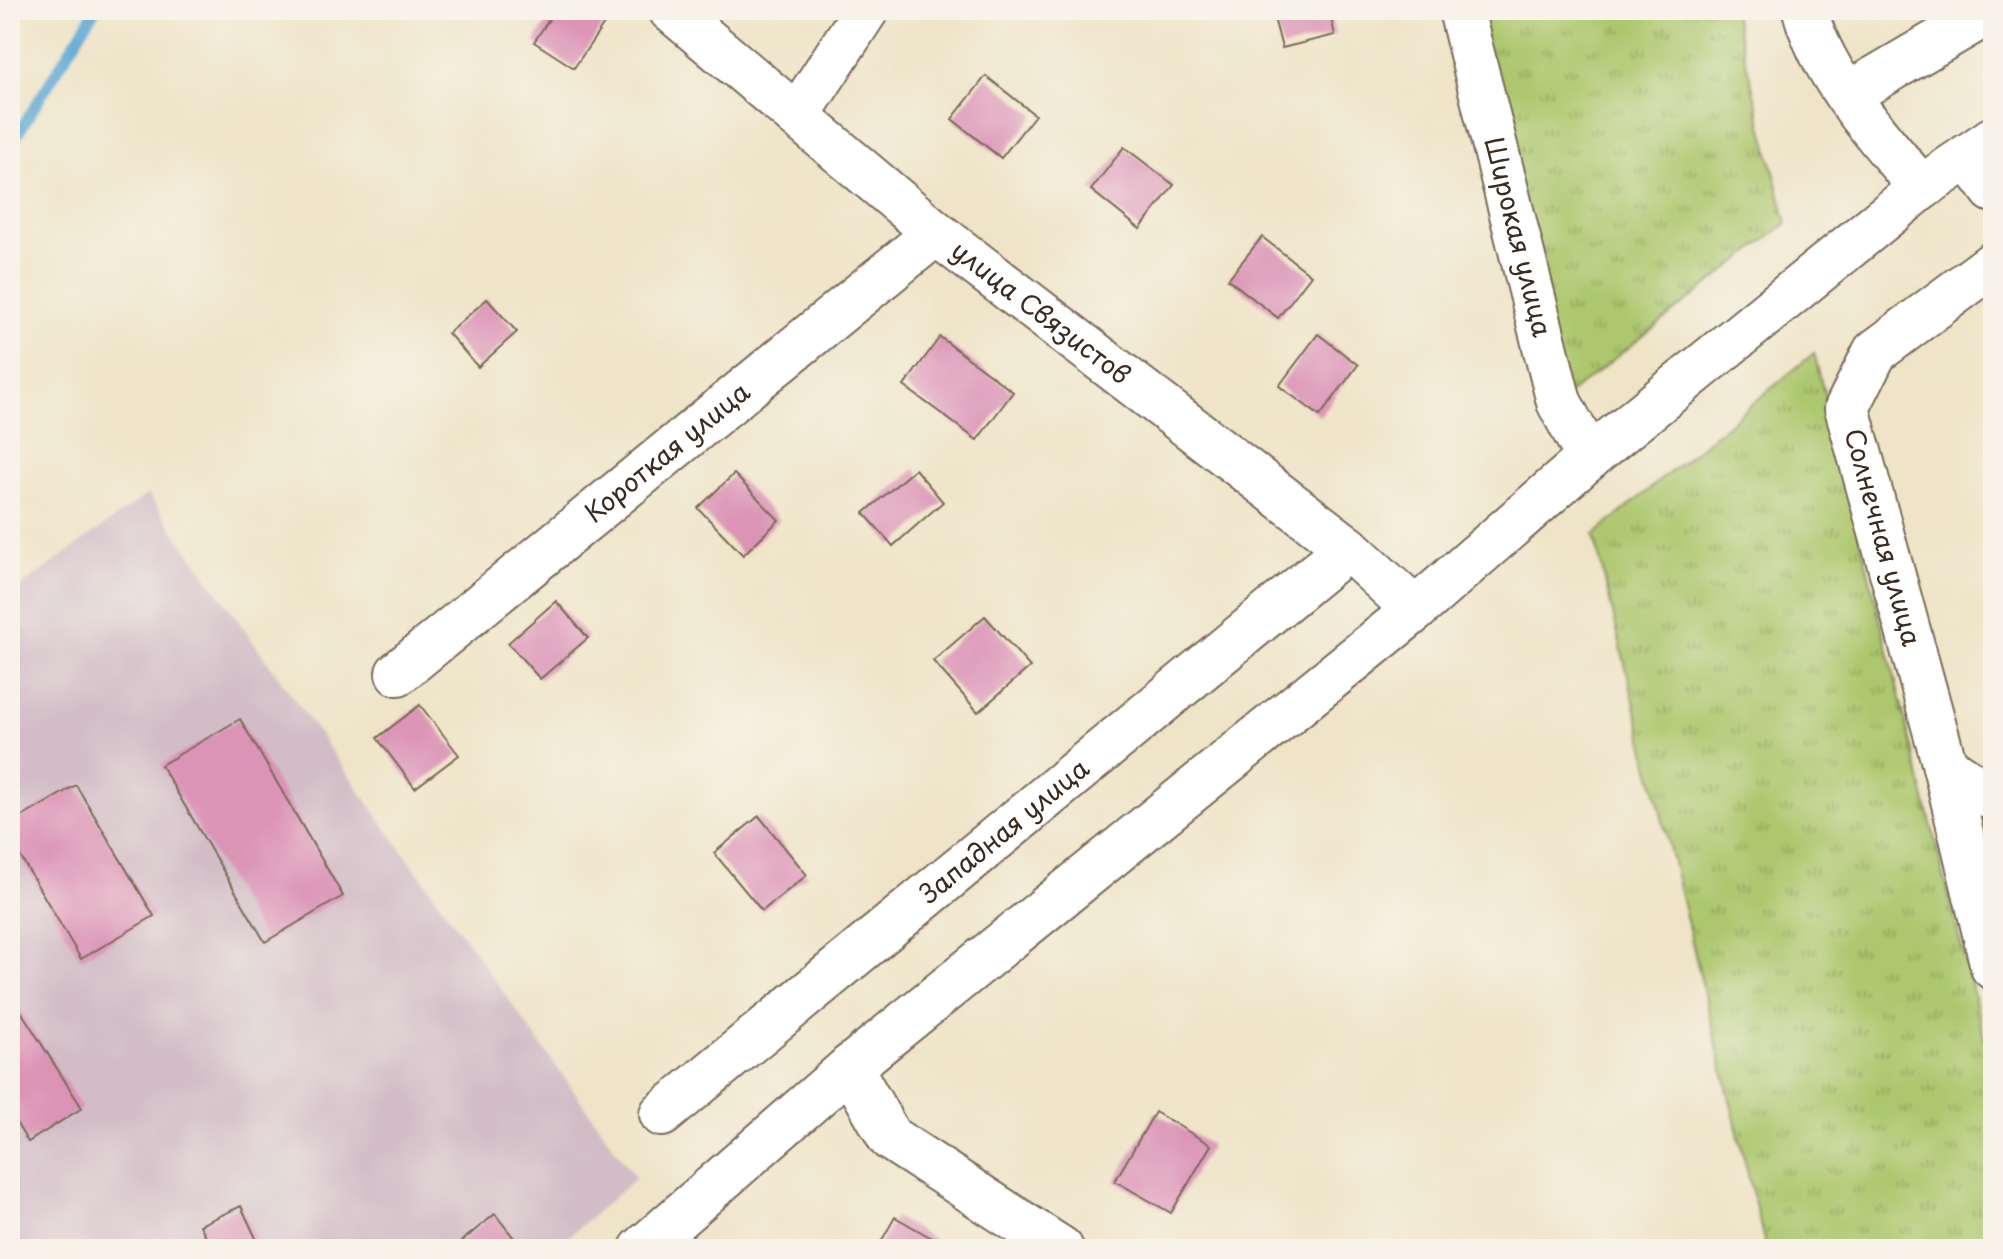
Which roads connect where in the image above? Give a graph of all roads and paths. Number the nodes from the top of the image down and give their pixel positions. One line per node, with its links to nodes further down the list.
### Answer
1 (671, 10): 7 (street, улица Связистов)
2 (866, 10): 7 (street)
3 (1461, 10): 12 (street, Широкая улица)
4 (1805, 10): 6 (street)
5 (1992, 10): 6 (street)
6 (1847, 95): 9 (street)
7 (797, 116): 10 (street, улица Связистов)
8 (1985, 162): 9 (street)
9 (1921, 188): 12 (street)
10 (936, 233): 13 (street, улица Связистов); 15 (street, Короткая улица)
11 (1993, 264): 16 (street, Солнечная улица)
12 (1589, 458): 14 (street)
13 (1348, 548): 14 (street, улица Связистов); 20 (street, Западная улица)
14 (1415, 610): 19 (street)
15 (398, 673)
16 (1945, 766): 17 (street); 18 (street, Солнечная улица)
17 (1993, 798)
18 (1993, 967)
19 (850, 1067): 21 (street); 22 (street)
20 (662, 1114)
21 (642, 1249)
22 (1061, 1249)

